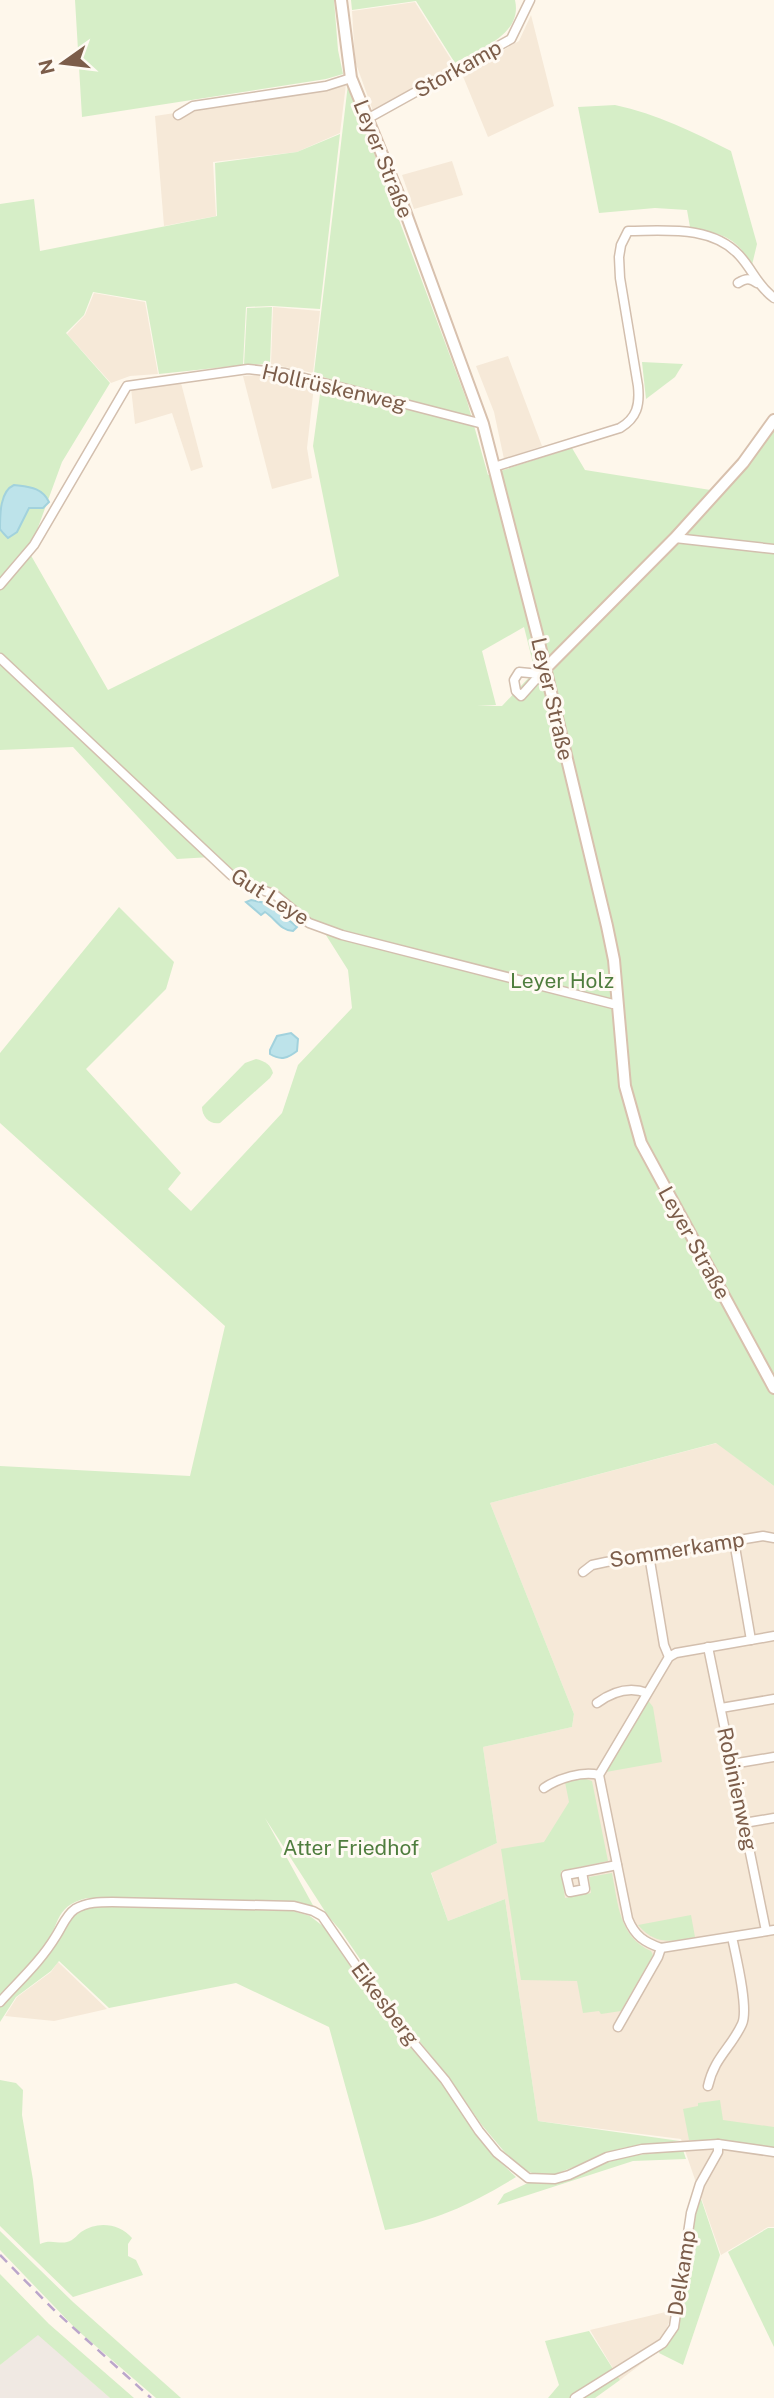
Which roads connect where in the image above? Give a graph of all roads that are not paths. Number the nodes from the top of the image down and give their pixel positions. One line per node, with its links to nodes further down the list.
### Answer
1 (341, 0): 3 (street, Leyer Straße)
2 (530, 0): 5 (street, Storkamp)
3 (351, 78): 4 (street); 5 (street, Leyer Straße)
4 (178, 115)
5 (367, 120): 10 (street, Leyer Straße)
6 (738, 283): 7 (street)
7 (757, 283): 8 (street); 11 (street)
8 (774, 298)
9 (774, 420): 12 (street)
10 (483, 424): 11 (street, Leyer Straße); 14 (street, Hollrüskenweg)
11 (494, 467): 16 (street, Leyer Straße)
12 (675, 538): 13 (street); 16 (street)
13 (774, 549)
14 (0, 585)
15 (0, 658): 17 (street, Gut Leye)
16 (543, 671): 18 (street, Leyer Straße)
17 (613, 1004)
18 (774, 1388)
19 (774, 1538): 20 (street, Sommerkamp)
20 (734, 1541): 21 (street, Sommerkamp); 24 (street)
21 (649, 1555): 22 (street, Sommerkamp); 26 (street)
22 (583, 1572)
23 (774, 1636): 24 (street)
24 (751, 1640): 25 (street)
25 (708, 1647): 26 (street); 30 (street, Robinienweg)
26 (669, 1657): 27 (street)
27 (647, 1693): 29 (street); 33 (street)
28 (774, 1699): 30 (street)
29 (597, 1703)
30 (720, 1708): 32 (street, Robinienweg)
31 (774, 1757): 32 (street)
32 (732, 1764): 36 (street, Robinienweg)
33 (599, 1775): 34 (street); 37 (street)
34 (544, 1788)
35 (774, 1818): 36 (street)
36 (744, 1824): 39 (street, Robinienweg)
37 (617, 1865): 38 (street); 41 (street)
38 (582, 1872): 38 (street)
39 (770, 1930): 40 (street)
40 (732, 1937): 41 (street); 44 (street)
41 (661, 1948): 43 (street)
42 (0, 2002): 45 (street, Eikesberg)
43 (618, 2027)
44 (708, 2086)
45 (718, 2144): 46 (street, Eikesberg); 47 (street, Delkamp)
46 (774, 2152)
47 (575, 2398)

